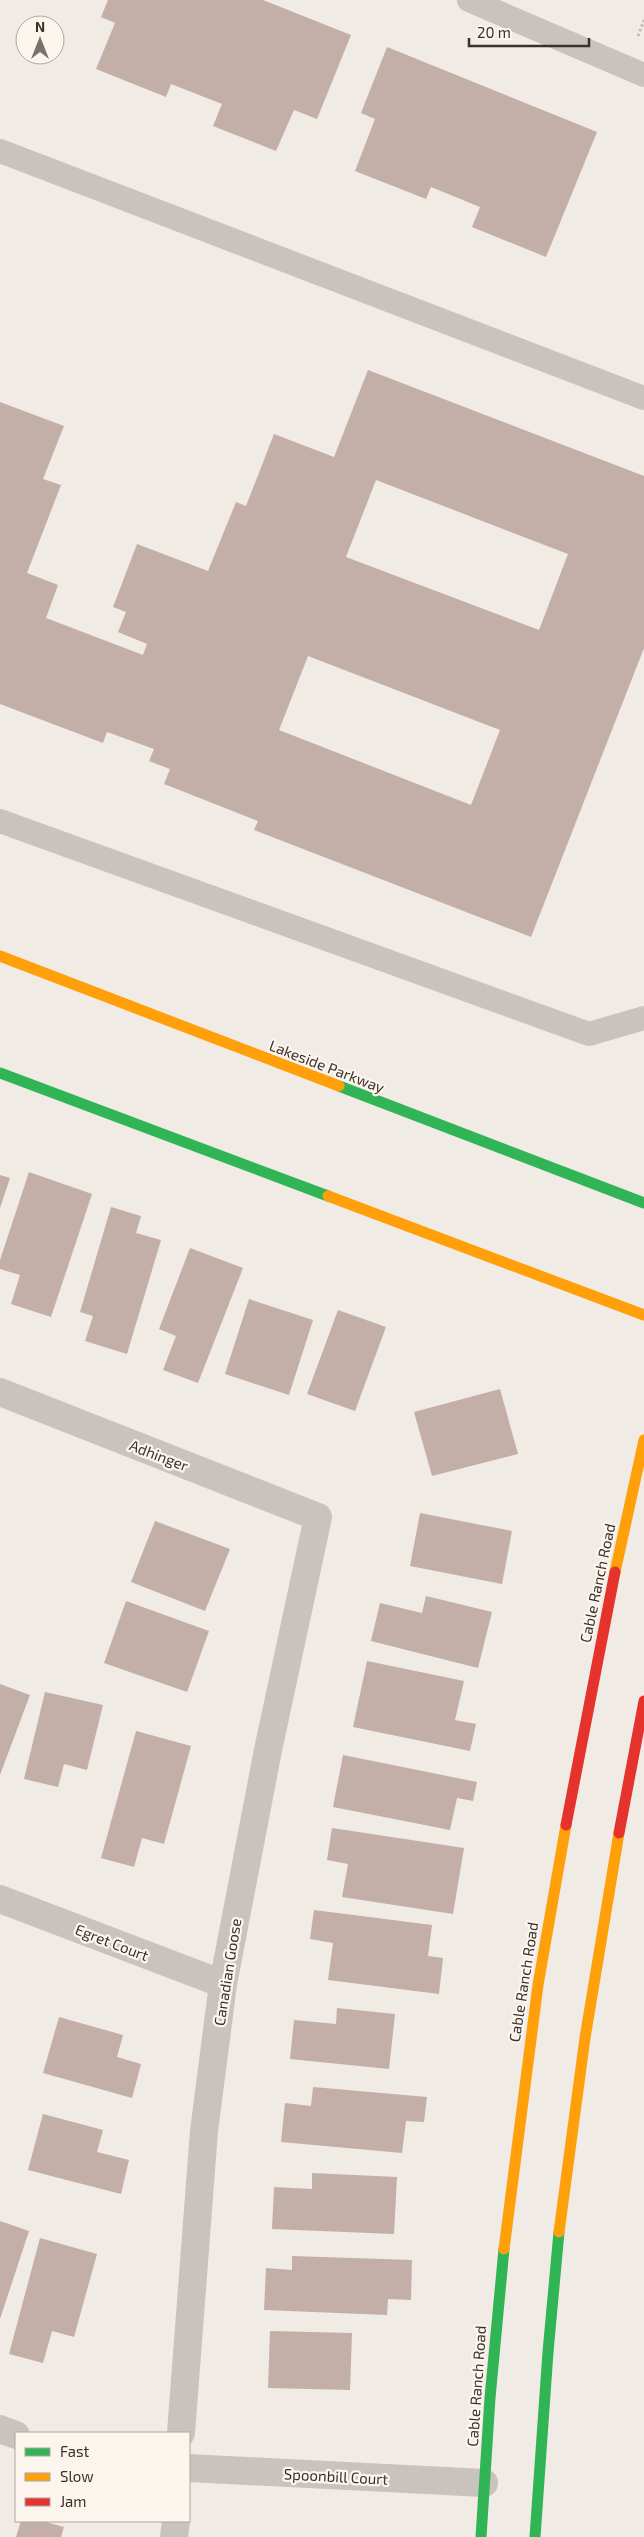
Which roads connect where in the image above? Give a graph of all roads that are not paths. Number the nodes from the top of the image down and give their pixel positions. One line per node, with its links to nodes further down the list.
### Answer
1 (469, 0): 2 (lane)
2 (644, 75)
3 (0, 151): 4 (lane)
4 (644, 398)
5 (0, 821): 7 (lane)
6 (0, 956): 9 (street, Lakeside Parkway)
7 (644, 1018)
8 (0, 1073): 10 (street)
9 (644, 1203)
10 (644, 1315)
11 (0, 1392): 13 (street, Adhinger)
12 (644, 1440): 21 (street, Cable Ranch Road)
13 (318, 1517): 16 (street, Canadian Goose)
14 (644, 1701): 25 (street)
15 (0, 1899): 16 (street, Egret Court)
16 (223, 1984): 18 (street, Canadian Goose)
17 (0, 2429): 19 (street)
18 (181, 2432)
19 (15, 2435)
20 (190, 2468): 21 (street, Spoonbill Court)
21 (484, 2483): 24 (street, Cable Ranch Road)
22 (176, 2522): 23 (street)
23 (174, 2537)
24 (481, 2537)
25 (535, 2537)

